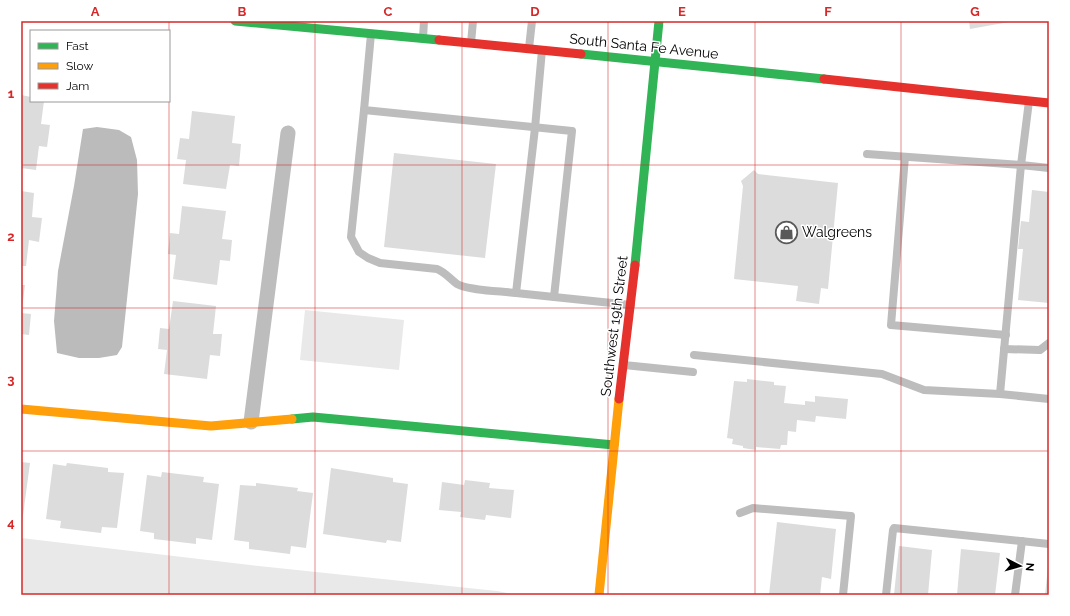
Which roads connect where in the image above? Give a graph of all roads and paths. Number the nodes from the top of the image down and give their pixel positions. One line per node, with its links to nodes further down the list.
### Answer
1 (235, 21): 6 (street, South Santa Fe Avenue)
2 (424, 21): 8 (lane)
3 (473, 21): 9 (lane)
4 (532, 21): 10 (lane)
5 (659, 21): 12 (street, Southwest 19th Street)
6 (292, 24): 7 (street, South Santa Fe Avenue)
7 (371, 34): 8 (street, South Santa Fe Avenue); 15 (lane)
8 (423, 39): 9 (street, South Santa Fe Avenue)
9 (471, 43): 10 (street, South Santa Fe Avenue)
10 (529, 48): 11 (street, South Santa Fe Avenue)
11 (542, 50): 12 (street, South Santa Fe Avenue); 16 (lane)
12 (655, 60): 13 (street, South Santa Fe Avenue); 24 (street, Southwest 19th Street)
13 (1029, 100): 14 (street, South Santa Fe Avenue); 20 (lane)
14 (1049, 102)
15 (364, 110): 16 (lane); 22 (lane)
16 (535, 128): 22 (lane); 23 (lane)
17 (288, 133): 34 (street)
18 (867, 154): 19 (lane)
19 (905, 157): 20 (lane); 25 (lane)
20 (1021, 165): 21 (lane); 25 (lane)
21 (1049, 168)
22 (516, 293): 23 (lane)
23 (554, 297): 24 (lane)
24 (631, 305): 29 (street, Southwest 19th Street)
25 (1006, 335): 27 (lane)
26 (1049, 343): 27 (lane)
27 (1004, 349): 31 (lane)
28 (694, 355): 31 (lane)
29 (623, 365): 30 (lane); 35 (street, Southwest 19th Street)
30 (693, 372)
31 (1000, 394): 32 (lane)
32 (1049, 399)
33 (21, 409): 34 (street)
34 (251, 422): 35 (street)
35 (614, 446): 39 (street, Southwest 19th Street)
36 (740, 513): 40 (lane)
37 (1022, 541): 38 (lane); 41 (lane); 42 (lane)
38 (1049, 544)
39 (599, 595)
40 (843, 595)
41 (886, 595)
42 (1015, 595)

